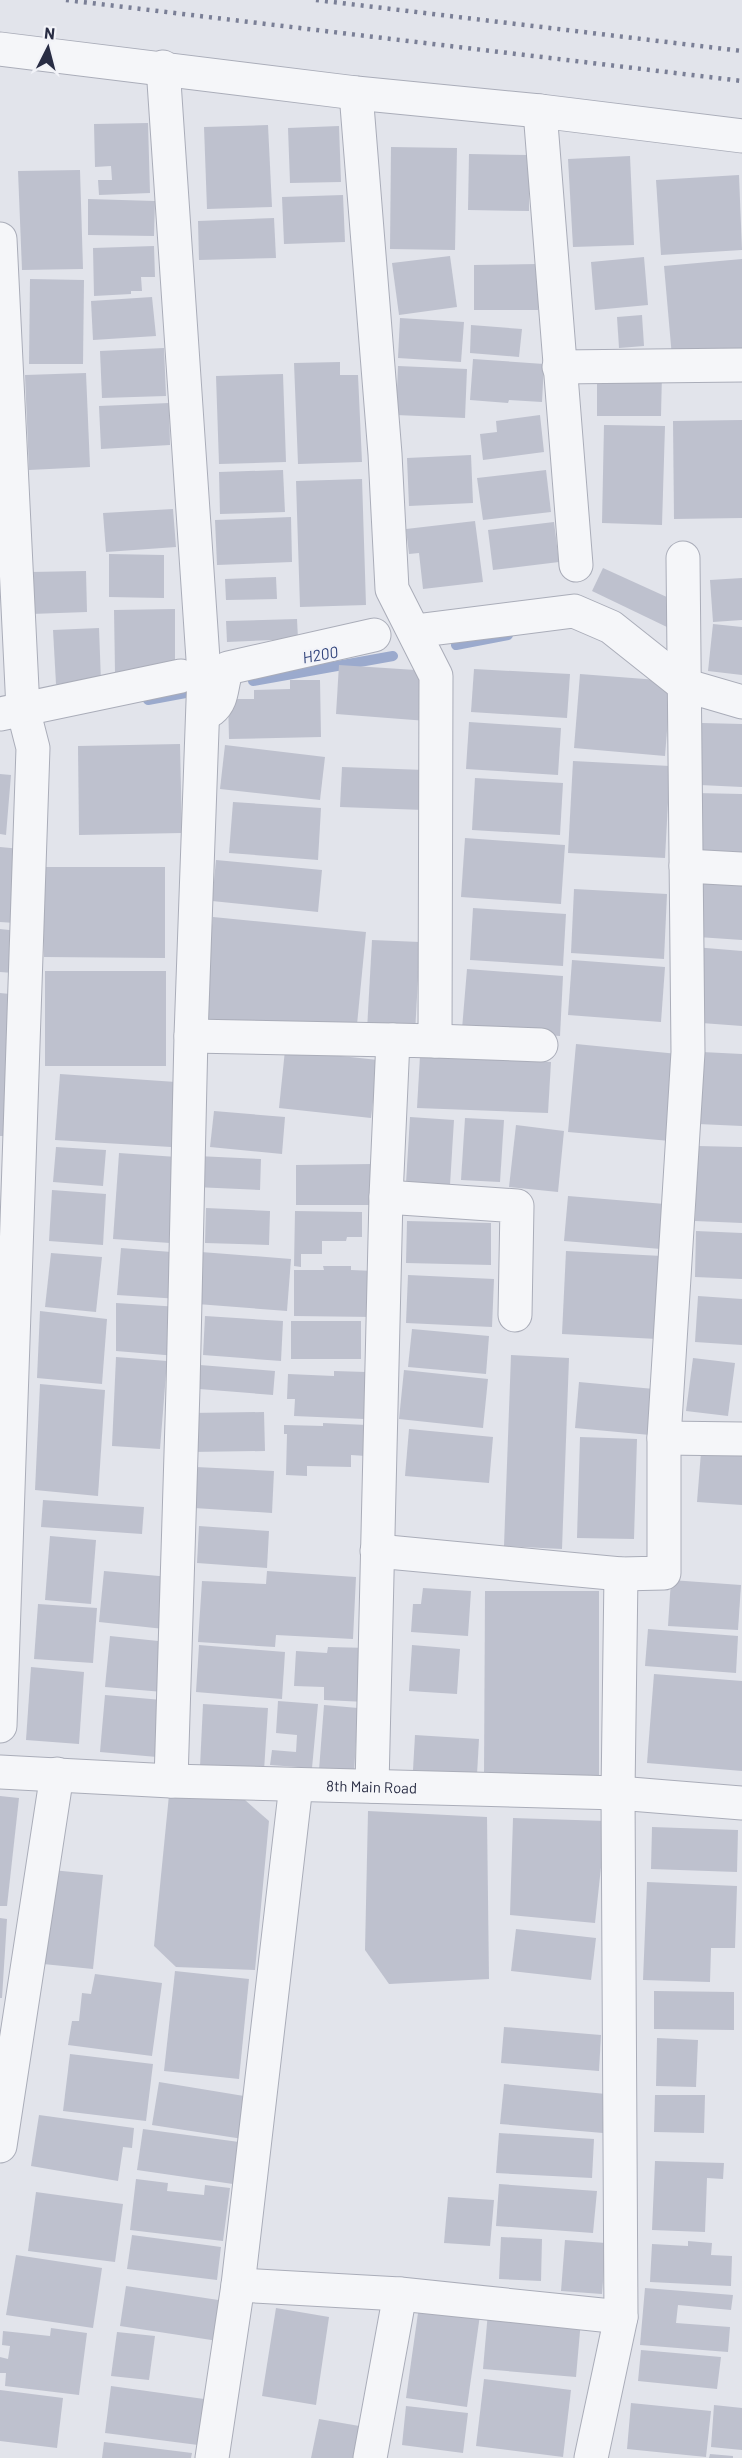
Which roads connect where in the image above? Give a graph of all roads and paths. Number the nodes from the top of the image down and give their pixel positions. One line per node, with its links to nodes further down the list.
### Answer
1 (0, 48): 2 (street)
2 (163, 67): 3 (street); 17 (street)
3 (356, 93): 4 (street); 11 (street)
4 (540, 111): 5 (street); 8 (street)
5 (742, 136)
6 (0, 239): 16 (street)
7 (742, 365): 8 (street)
8 (559, 367): 10 (street)
9 (683, 558): 14 (street)
10 (576, 565)
11 (415, 631): 14 (street); 22 (street)
12 (374, 635): 17 (street)
13 (181, 676): 16 (street)
14 (684, 685): 15 (street); 18 (street)
15 (742, 702)
16 (12, 711): 30 (street)
17 (203, 714): 20 (street)
18 (686, 866): 19 (street); 26 (street)
19 (742, 869)
20 (191, 1036): 21 (street); 33 (street)
21 (393, 1040): 22 (street); 24 (street)
22 (435, 1041): 23 (street)
23 (541, 1045)
24 (386, 1197): 25 (street); 28 (street)
25 (515, 1315)
26 (664, 1438): 27 (street); 29 (street)
27 (742, 1439)
28 (377, 1551): 29 (street); 35 (street)
29 (621, 1574): 36 (street)
30 (0, 1726)
31 (0, 1772): 32 (street, 8th Main Road)
32 (57, 1774): 33 (street, 8th Main Road); 38 (street)
33 (171, 1781): 34 (street, 8th Main Road)
34 (296, 1785): 35 (street, 8th Main Road); 39 (street)
35 (372, 1786): 36 (street, 8th Main Road)
36 (618, 1793): 37 (street, 8th Main Road); 41 (street)
37 (742, 1803)
38 (0, 2146)
39 (238, 2285): 40 (street); 42 (street)
40 (400, 2294): 41 (street); 43 (street)
41 (621, 2317): 44 (street)
42 (212, 2458)
43 (370, 2458)
44 (591, 2458)

